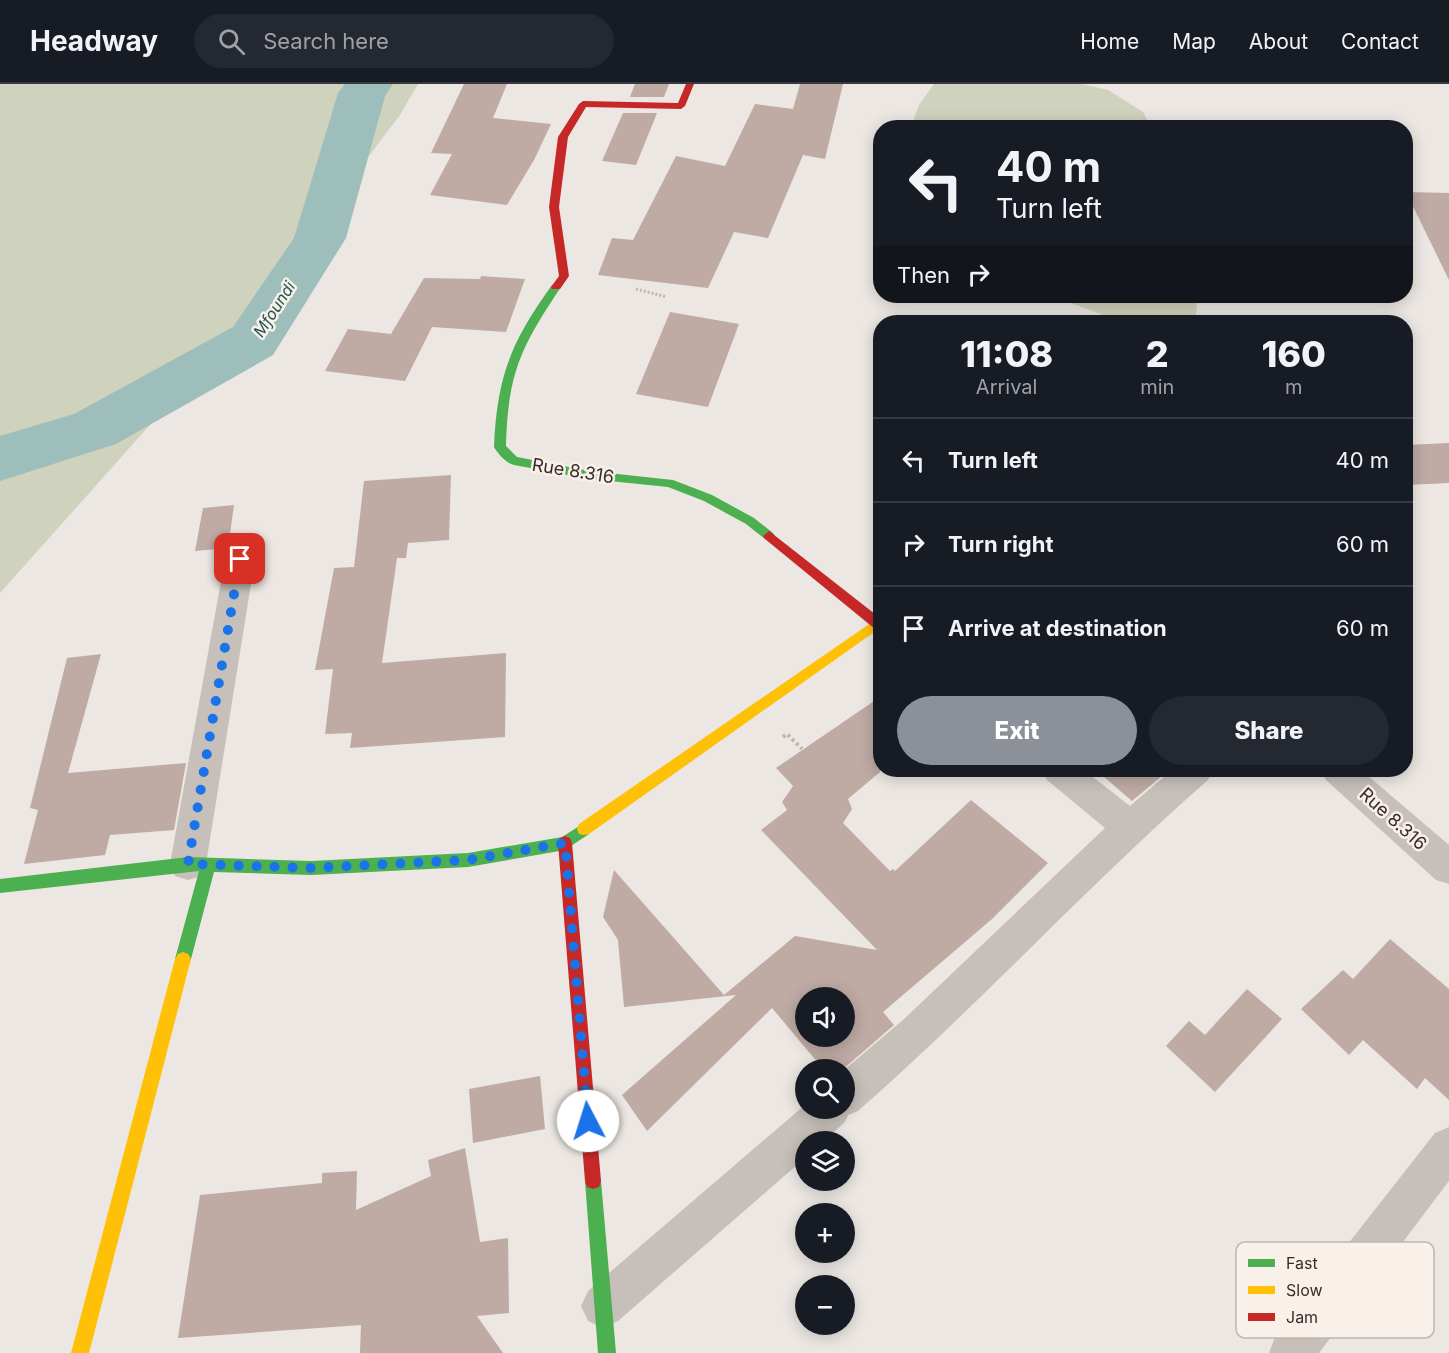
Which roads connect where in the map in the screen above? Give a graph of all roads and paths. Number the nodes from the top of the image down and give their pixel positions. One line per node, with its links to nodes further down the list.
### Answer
1 (690, 84): 5 (street, Rue 8.316)
2 (636, 289): 3 (path)
3 (667, 297)
4 (240, 559): 14 (street)
5 (873, 619)
6 (873, 628): 13 (street)
7 (777, 741): 8 (path)
8 (802, 749)
9 (1068, 777): 12 (street)
10 (1188, 777): 12 (street)
11 (1346, 777): 15 (street, Rue 8.316)
12 (1130, 827): 17 (street)
13 (565, 843): 14 (street); 21 (street)
14 (198, 865): 16 (street); 23 (street)
15 (1449, 868)
16 (0, 886)
17 (855, 1088)
18 (818, 1119): 21 (street)
19 (1449, 1147): 20 (street)
20 (1376, 1242)
21 (603, 1306): 24 (street)
22 (1303, 1338): 25 (street)
23 (80, 1353)
24 (607, 1353)
25 (1291, 1353)

